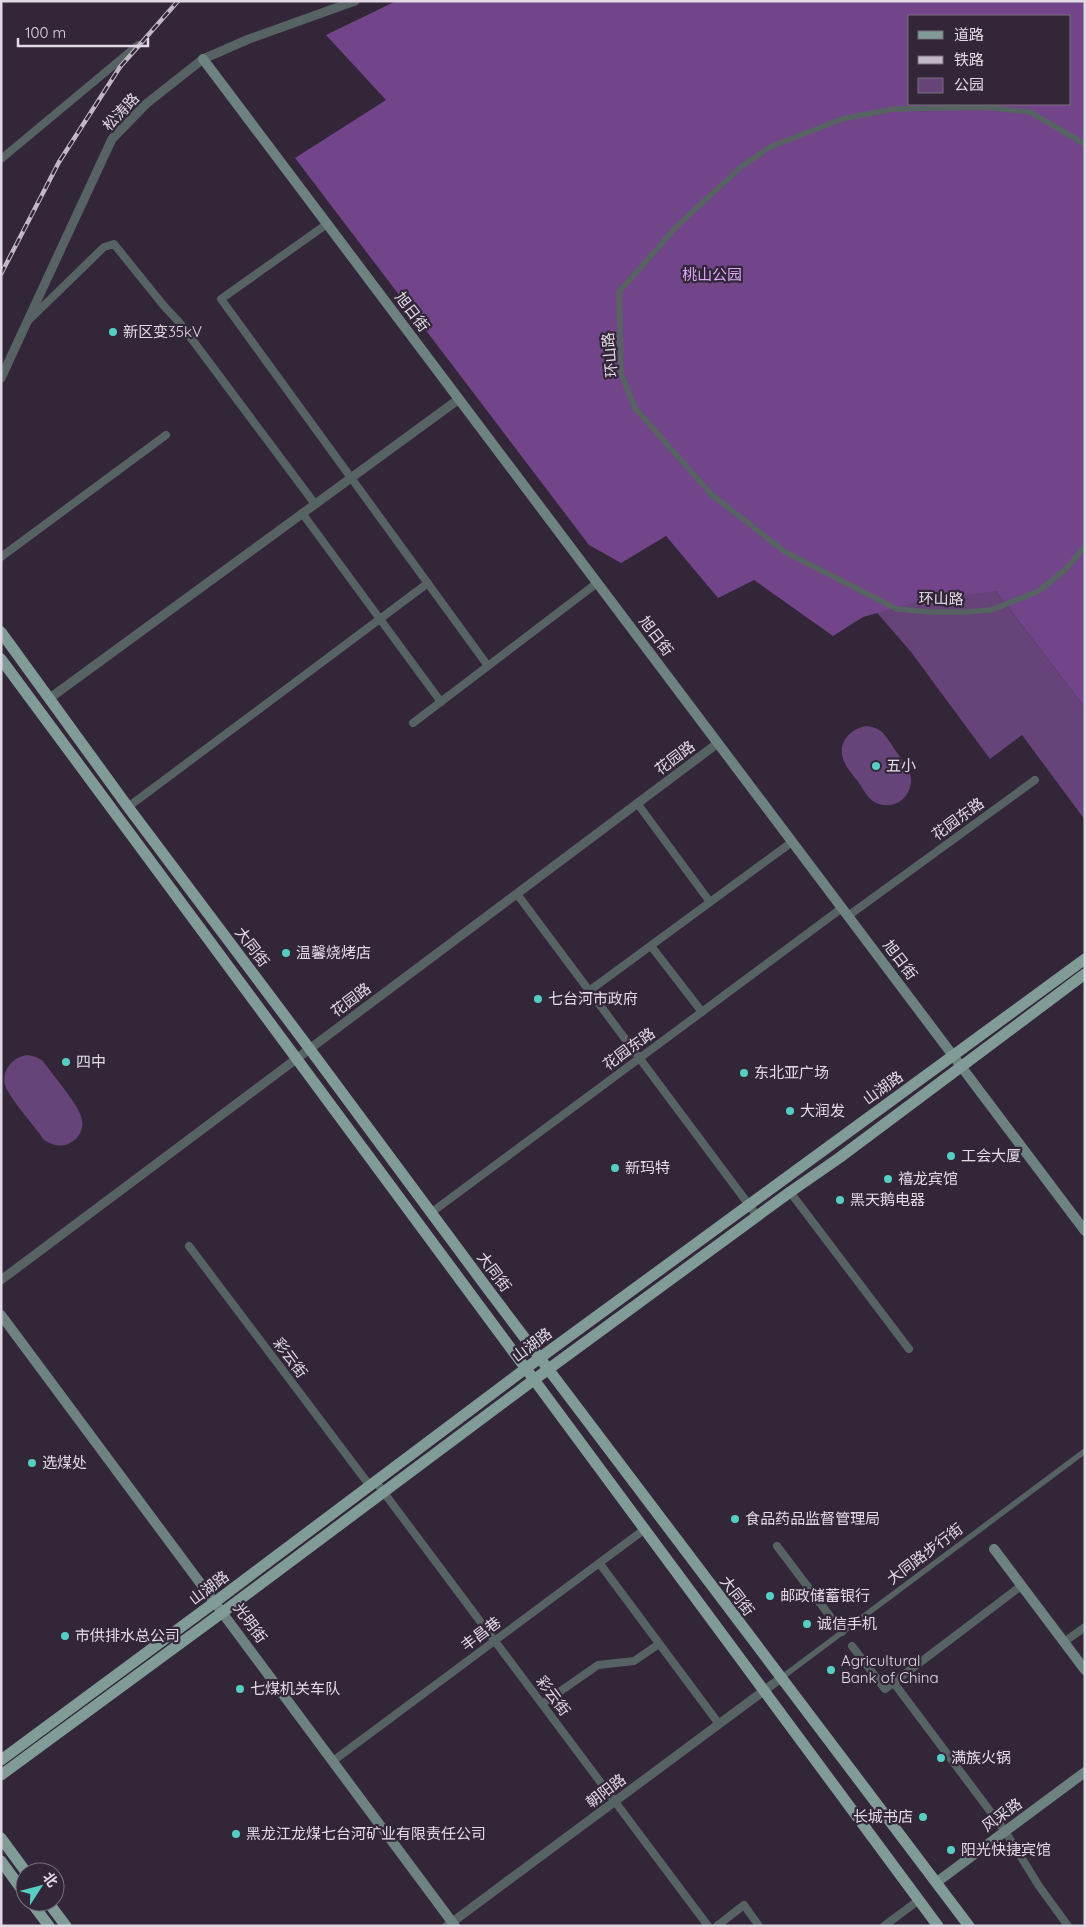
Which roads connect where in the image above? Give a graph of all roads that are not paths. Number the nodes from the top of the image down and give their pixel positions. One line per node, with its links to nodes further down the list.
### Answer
1 (355, 1): 3 (street, 松涛路)
2 (138, 45): 5 (street)
3 (203, 59): 6 (main road, 旭日街); 7 (street, 松涛路)
4 (1085, 144): 14 (street, 环山路)
5 (1, 159)
6 (327, 224): 9 (main road, 旭日街); 11 (street)
7 (27, 322): 8 (street, 松涛路); 12 (street)
8 (1, 378)
9 (459, 399): 11 (street); 17 (main road, 旭日街)
10 (166, 435): 15 (street)
11 (351, 477): 12 (street); 16 (street)
12 (315, 504): 13 (street)
13 (302, 513): 18 (street); 22 (street)
14 (1085, 546)
15 (1, 557)
16 (428, 583): 18 (street); 21 (street)
17 (597, 583): 21 (street); 25 (main road, 旭日街)
18 (380, 619): 23 (street); 28 (street)
19 (1, 632): 22 (main road, 大同街)
20 (1, 659): 40 (main road, 大同街)
21 (488, 666): 23 (street)
22 (50, 698): 28 (main road, 大同街)
23 (440, 702): 24 (street)
24 (413, 723)
25 (718, 743): 27 (street, 花园路); 29 (main road, 旭日街)
26 (1035, 780): 32 (street, 花园东路)
27 (637, 803): 30 (street, 花园路); 31 (street)
28 (128, 807): 38 (main road, 大同街)
29 (792, 842): 31 (street); 32 (main road, 旭日街)
30 (517, 894): 36 (street); 38 (street, 花园路)
31 (710, 902): 33 (street)
32 (845, 912): 37 (street, 花园东路); 39 (main road, 旭日街)
33 (651, 946): 36 (street); 37 (street)
34 (1085, 959): 39 (main road, 山湖路)
35 (1085, 974): 42 (main road, 山湖路)
36 (589, 991): 41 (street)
37 (702, 1012): 41 (street, 花园东路)
38 (310, 1048): 40 (street, 花园路); 45 (main road, 大同街)
39 (953, 1056): 42 (main road, 旭日街); 44 (main road, 山湖路)
40 (296, 1058): 49 (street, 花园路); 53 (main road, 大同街)
41 (639, 1058): 44 (street); 45 (street, 花园东路)
42 (962, 1067): 43 (main road, 山湖路); 47 (main road, 旭日街)
43 (790, 1192): 46 (main road, 山湖路); 51 (street)
44 (749, 1204): 46 (street); 52 (main road, 山湖路)
45 (432, 1212): 52 (main road, 大同街)
46 (758, 1217): 54 (main road, 山湖路)
47 (1085, 1231)
48 (188, 1246): 57 (street, 彩云街)
49 (1, 1280)
50 (1, 1315): 64 (main road, 光明街)
51 (909, 1350)
52 (541, 1358): 53 (main road, 山湖路); 54 (main road, 大同街)
53 (526, 1369): 55 (main road, 大同街); 57 (main road, 山湖路)
54 (550, 1369): 55 (main road, 山湖路); 73 (main road, 大同街)
55 (535, 1379): 58 (main road, 山湖路); 59 (main road, 大同街)
56 (1085, 1451): 67 (street, 大同路步行街)
57 (373, 1484): 58 (street, 彩云街); 64 (main road, 山湖路)
58 (384, 1493): 65 (main road, 山湖路); 68 (street, 彩云街)
59 (645, 1529): 62 (street, 丰昌巷); 75 (main road, 大同街)
60 (777, 1546): 67 (street)
61 (994, 1549): 63 (main road)
62 (600, 1564): 68 (street, 丰昌巷); 70 (street)
63 (1021, 1586): 69 (main road); 74 (street)
64 (215, 1602): 65 (main road, 光明街); 78 (main road, 山湖路)
65 (223, 1612): 79 (main road, 光明街); 81 (main road, 山湖路)
66 (1085, 1627): 69 (street)
67 (842, 1632): 73 (street, 大同路步行街)
68 (495, 1641): 76 (street, 彩云街); 79 (street, 丰昌巷)
69 (1064, 1642): 72 (main road)
70 (659, 1644): 76 (street); 77 (street)
71 (852, 1646): 74 (street)
72 (1085, 1670)
73 (781, 1678): 75 (street, 朝阳路); 88 (main road, 大同街)
74 (894, 1683): 83 (street)
75 (764, 1691): 77 (street, 朝阳路); 89 (main road, 大同街)
76 (542, 1704): 82 (street, 彩云街)
77 (719, 1724): 82 (street, 朝阳路)
78 (1, 1760)
79 (333, 1761): 92 (main road, 光明街)
80 (1085, 1772): 83 (main road, 风采路)
81 (1, 1775)
82 (615, 1801): 92 (street, 朝阳路); 95 (street, 彩云街)
83 (1005, 1831): 88 (main road, 风采路); 101 (street)
84 (1, 1838): 86 (main road)
85 (1, 1861): 87 (main road)
86 (19, 1862)
87 (15, 1880)
88 (937, 1882): 100 (main road, 大同街)
89 (919, 1900): 98 (street); 99 (main road, 大同街)
90 (38, 1912): 93 (main road)
91 (56, 1912): 94 (main road)
92 (451, 1924)
93 (49, 1926)
94 (66, 1926)
95 (708, 1926)
96 (717, 1926): 97 (street)
97 (759, 1926)
98 (884, 1926)
99 (938, 1926)
100 (969, 1926)
101 (1068, 1926)

